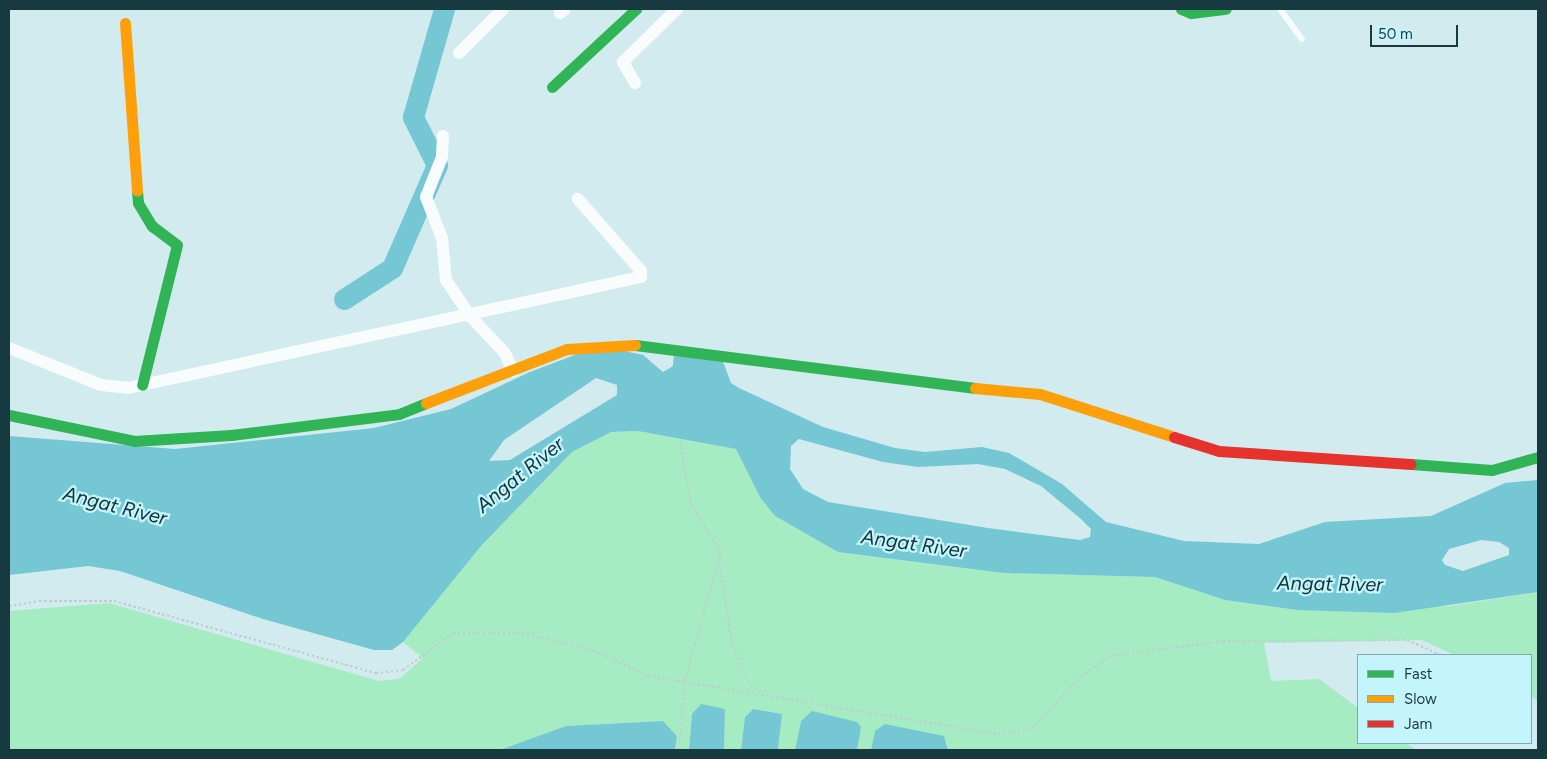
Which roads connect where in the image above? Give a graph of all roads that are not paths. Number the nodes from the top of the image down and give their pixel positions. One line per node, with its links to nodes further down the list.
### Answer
1 (503, 9): 9 (street)
2 (636, 9): 11 (street)
3 (677, 9): 10 (street)
4 (1181, 9): 5 (street)
5 (1226, 9)
6 (1280, 9): 8 (lane)
7 (125, 23): 17 (street)
8 (1302, 39)
9 (458, 53)
10 (634, 83)
11 (552, 87)
12 (443, 136): 14 (street)
13 (578, 199): 14 (street)
14 (471, 317): 16 (street); 17 (street)
15 (9, 348): 17 (street)
16 (513, 371): 18 (street); 19 (street)
17 (142, 385)
18 (9, 415)
19 (1538, 458)

